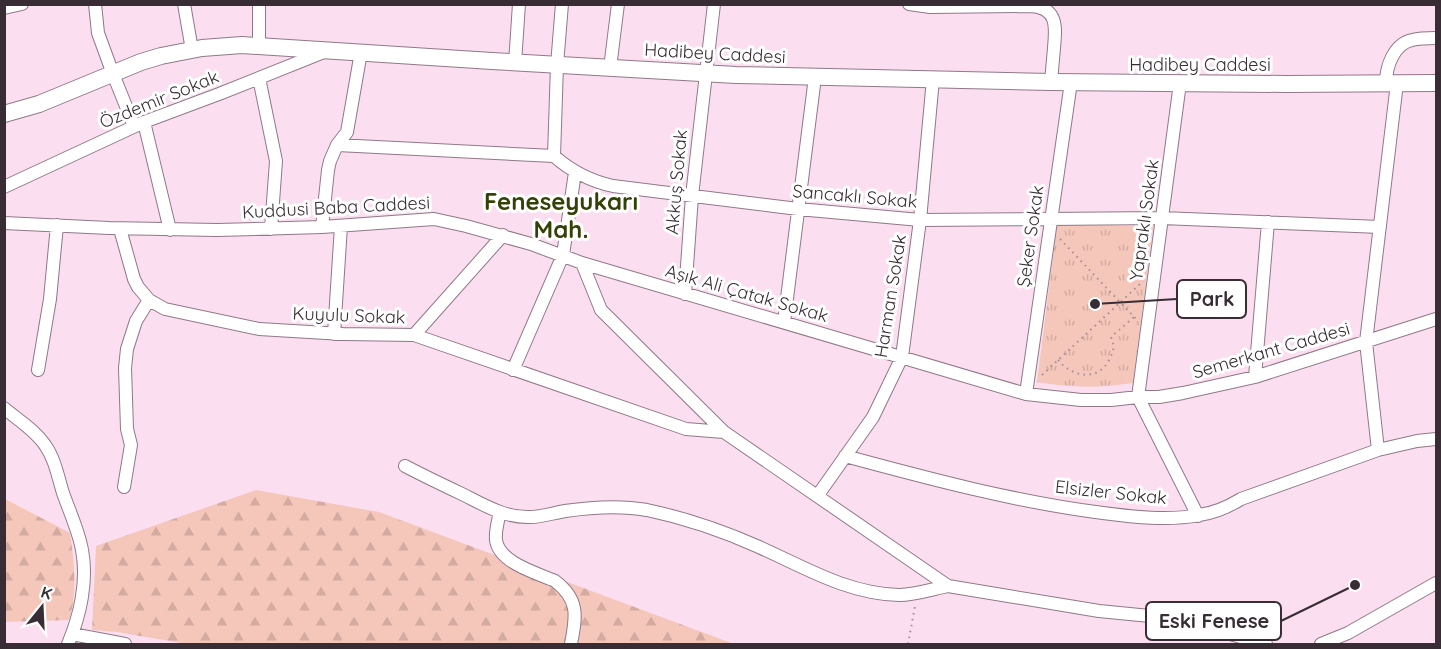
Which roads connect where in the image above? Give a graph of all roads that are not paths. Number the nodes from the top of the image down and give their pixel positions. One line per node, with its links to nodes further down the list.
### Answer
1 (22, 4): 10 (street)
2 (95, 4): 20 (street)
3 (184, 4): 13 (street)
4 (259, 4): 12 (street)
5 (519, 4): 16 (street)
6 (562, 4): 17 (street)
7 (618, 4): 18 (street)
8 (714, 4): 19 (street, Akkuş Sokak)
9 (909, 4): 24 (street)
10 (4, 8)
11 (1437, 38): 28 (street)
12 (259, 45): 13 (main road, Hadibey Caddesi); 14 (main road, Hadibey Caddesi)
13 (192, 50): 20 (main road, Hadibey Caddesi)
14 (329, 50): 15 (main road, Hadibey Caddesi); 22 (street, Özdemir Sokak)
15 (361, 52): 16 (main road, Hadibey Caddesi); 31 (street)
16 (515, 63): 17 (main road, Hadibey Caddesi)
17 (557, 65): 18 (main road, Hadibey Caddesi); 32 (street)
18 (610, 68): 19 (main road, Hadibey Caddesi)
19 (705, 73): 21 (main road, Hadibey Caddesi); 35 (street, Akkuş Sokak)
20 (113, 75): 29 (main road, Hadibey Caddesi); 30 (street)
21 (815, 77): 23 (main road, Hadibey Caddesi); 36 (street)
22 (259, 78): 30 (street, Özdemir Sokak); 47 (street)
23 (933, 79): 24 (main road, Hadibey Caddesi); 38 (street, Harman Sokak)
24 (1051, 82): 25 (main road, Hadibey Caddesi)
25 (1071, 82): 27 (main road, Hadibey Caddesi); 41 (street, Şeker Sokak)
26 (1437, 82): 28 (main road, Hadibey Caddesi)
27 (1180, 83): 28 (main road, Hadibey Caddesi); 37 (street, Yapraklı Sokak)
28 (1392, 83): 45 (street)
29 (4, 114)
30 (139, 124): 34 (street, Özdemir Sokak); 48 (street)
31 (337, 145): 32 (street); 44 (street)
32 (554, 156): 33 (street, Sancaklı Sokak)
33 (575, 172): 35 (street, Sancaklı Sokak); 50 (street)
34 (4, 187)
35 (692, 196): 36 (street, Sancaklı Sokak); 52 (street, Akkuş Sokak)
36 (798, 209): 38 (street, Sancaklı Sokak); 55 (street)
37 (1162, 218): 39 (street, Sancaklı Sokak); 41 (street, Sancaklı Sokak); 64 (street, Yapraklı Sokak)
38 (920, 220): 41 (street, Sancaklı Sokak); 59 (street, Harman Sokak)
39 (1268, 222): 45 (street, Sancaklı Sokak); 62 (street)
40 (4, 223): 42 (street, Kuddusi Baba Caddesi)
41 (1050, 224): 63 (street, Şeker Sokak)
42 (57, 225): 46 (street, Kuddusi Baba Caddesi); 60 (street)
43 (341, 226): 44 (street, Kuddusi Baba Caddesi); 49 (street, Kuddusi Baba Caddesi); 56 (street)
44 (322, 227): 47 (street, Kuddusi Baba Caddesi)
45 (1380, 227): 58 (street)
46 (120, 229): 48 (street, Kuddusi Baba Caddesi); 53 (street)
47 (271, 229): 48 (street, Kuddusi Baba Caddesi)
48 (170, 230)
49 (503, 235): 50 (street, Kuddusi Baba Caddesi); 57 (street)
50 (563, 255): 51 (street, Kuddusi Baba Caddesi); 61 (street)
51 (582, 263): 52 (street, Aşık Ali Çatak Sokak); 68 (street)
52 (685, 294): 55 (street, Aşık Ali Çatak Sokak)
53 (149, 300): 56 (street, Kuyulu Sokak); 73 (street)
54 (1437, 319): 58 (street, Semerkant Caddesi)
55 (784, 322): 59 (street, Aşık Ali Çatak Sokak)
56 (334, 334): 57 (street, Kuyulu Sokak)
57 (414, 335): 61 (street, Kuyulu Sokak)
58 (1366, 342): 62 (street, Semerkant Caddesi); 70 (street)
59 (902, 357): 63 (street, Semerkant Caddesi); 71 (street, Harman Sokak)
60 (38, 370)
61 (513, 370): 68 (street, Kuyulu Sokak)
62 (1255, 377): 64 (street, Semerkant Caddesi)
63 (1026, 392): 64 (street, Semerkant Caddesi)
64 (1138, 397): 76 (street)
65 (4, 408): 66 (street)
66 (17, 419): 67 (street); 79 (street)
67 (4, 422)
68 (724, 432): 74 (street)
69 (1437, 439): 70 (street, Elsizler Sokak)
70 (1378, 450): 76 (street, Elsizler Sokak)
71 (845, 456): 74 (street, Harman Sokak); 76 (street, Elsizler Sokak)
72 (405, 466): 75 (street)
73 (124, 487)
74 (818, 495): 78 (street)
75 (500, 512): 78 (street); 81 (street)
76 (1198, 516)
77 (1437, 583): 83 (street)
78 (948, 586): 82 (street)
79 (70, 639): 80 (street)
80 (125, 645)
81 (571, 645)
82 (1266, 645)
83 (1321, 645)

